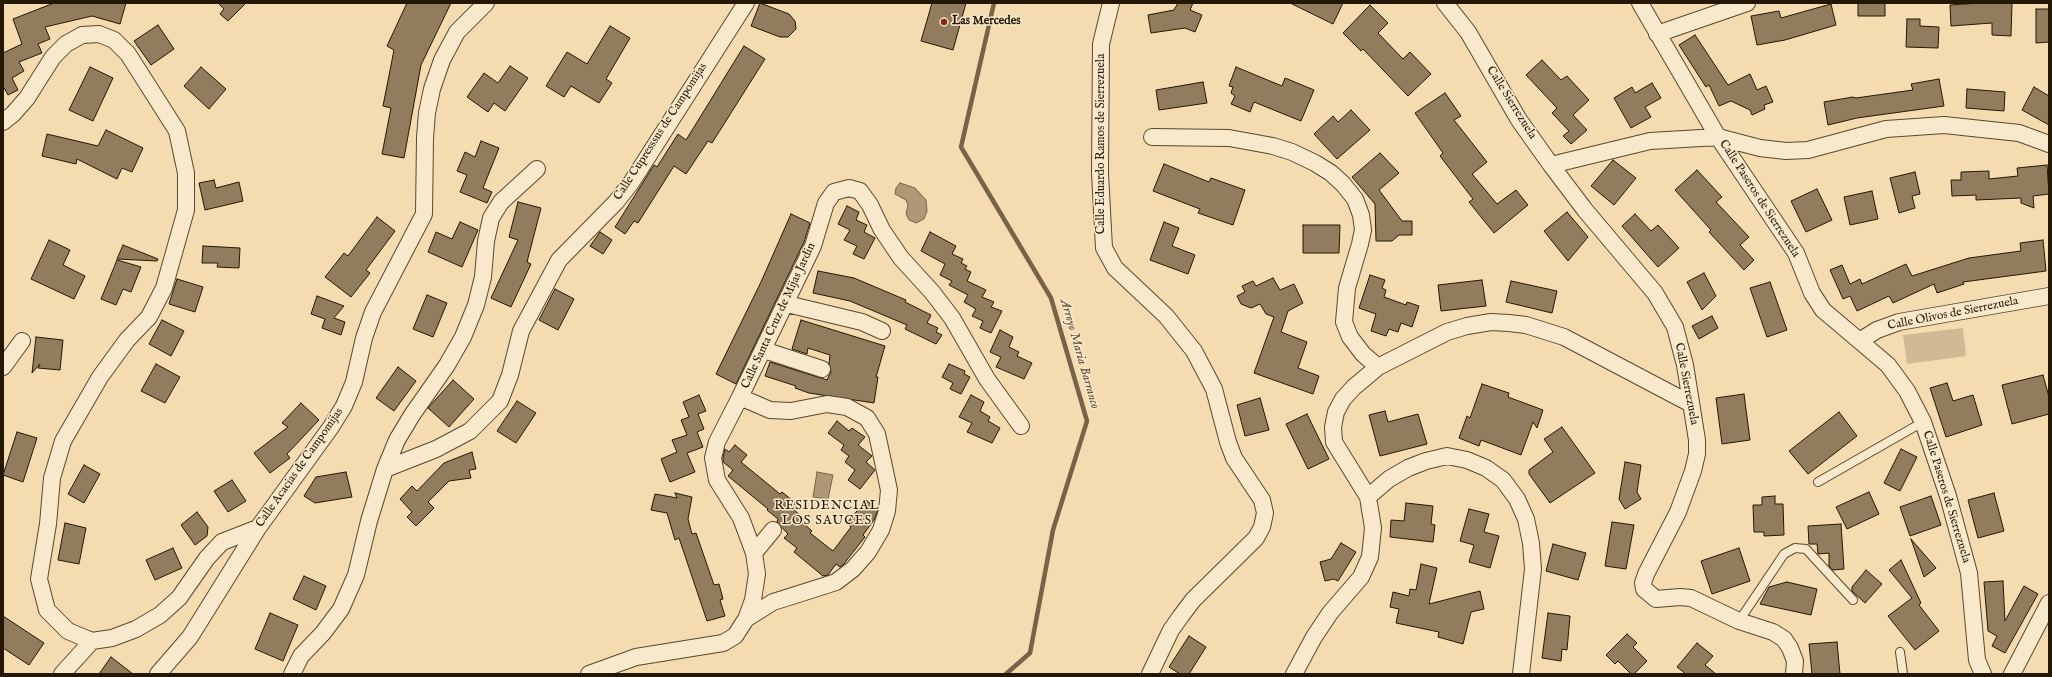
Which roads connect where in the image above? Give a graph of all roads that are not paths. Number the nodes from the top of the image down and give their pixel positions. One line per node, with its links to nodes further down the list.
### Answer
1 (486, 3): 30 (street, Calle Acacias de Campomijas)
2 (746, 3): 27 (street, Calle Cupresssus de Campomijas)
3 (1111, 3): 43 (street, Calle Eduardo Ramos de Sierrezuela)
4 (1445, 3): 12 (street, Calle Sierrezuela)
5 (1640, 3): 7 (street, Calle Paseros de Sierrezuela)
6 (1747, 3): 7 (street)
7 (1657, 34): 10 (street, Calle Paseros de Sierrezuela)
8 (3, 122): 37 (street)
9 (1152, 137): 21 (street)
10 (1718, 137): 11 (street); 12 (street); 17 (street, Calle Paseros de Sierrezuela)
11 (2049, 144)
12 (1551, 165): 24 (street, Calle Sierrezuela)
13 (538, 169): 27 (street)
14 (2049, 296): 17 (street, Calle Olivos de Sierrezuela)
15 (787, 304): 16 (street); 19 (street, Calle Santa Cruz de Mijas Jardin); 26 (street, Calle Santa Cruz de Mijas Jardin)
16 (882, 331)
17 (1861, 340): 25 (street, Calle Paseros de Sierrezuela)
18 (22, 341): 20 (street)
19 (764, 350): 22 (street); 23 (street, Calle Santa Cruz de Mijas Jardin)
20 (3, 367)
21 (1378, 367): 24 (street); 29 (street)
22 (822, 369)
23 (740, 397): 32 (street, Calle Santa Cruz de Mijas Jardin); 35 (street)
24 (1691, 404): 36 (street, Calle Sierrezuela)
25 (1924, 422): 28 (lane); 48 (street, Calle Paseros de Sierrezuela)
26 (1021, 426)
27 (385, 469): 41 (street)
28 (1818, 482)
29 (1368, 497): 44 (street); 45 (street)
30 (258, 528): 37 (street); 40 (street, Calle Acacias de Campomijas)
31 (774, 530): 32 (street)
32 (754, 553): 35 (street, Calle Santa Cruz de Mijas Jardin)
33 (1853, 600): 36 (lane)
34 (2049, 603): 49 (street)
35 (746, 619): 42 (street)
36 (1739, 621): 46 (street, Calle Sierrezuela)
37 (92, 641): 39 (street)
38 (1900, 652): 47 (lane)
39 (62, 674)
40 (158, 674)
41 (292, 674)
42 (589, 674)
43 (1150, 674)
44 (1294, 674)
45 (1521, 674)
46 (1794, 674)
47 (1903, 674)
48 (1983, 674)
49 (2012, 674)

